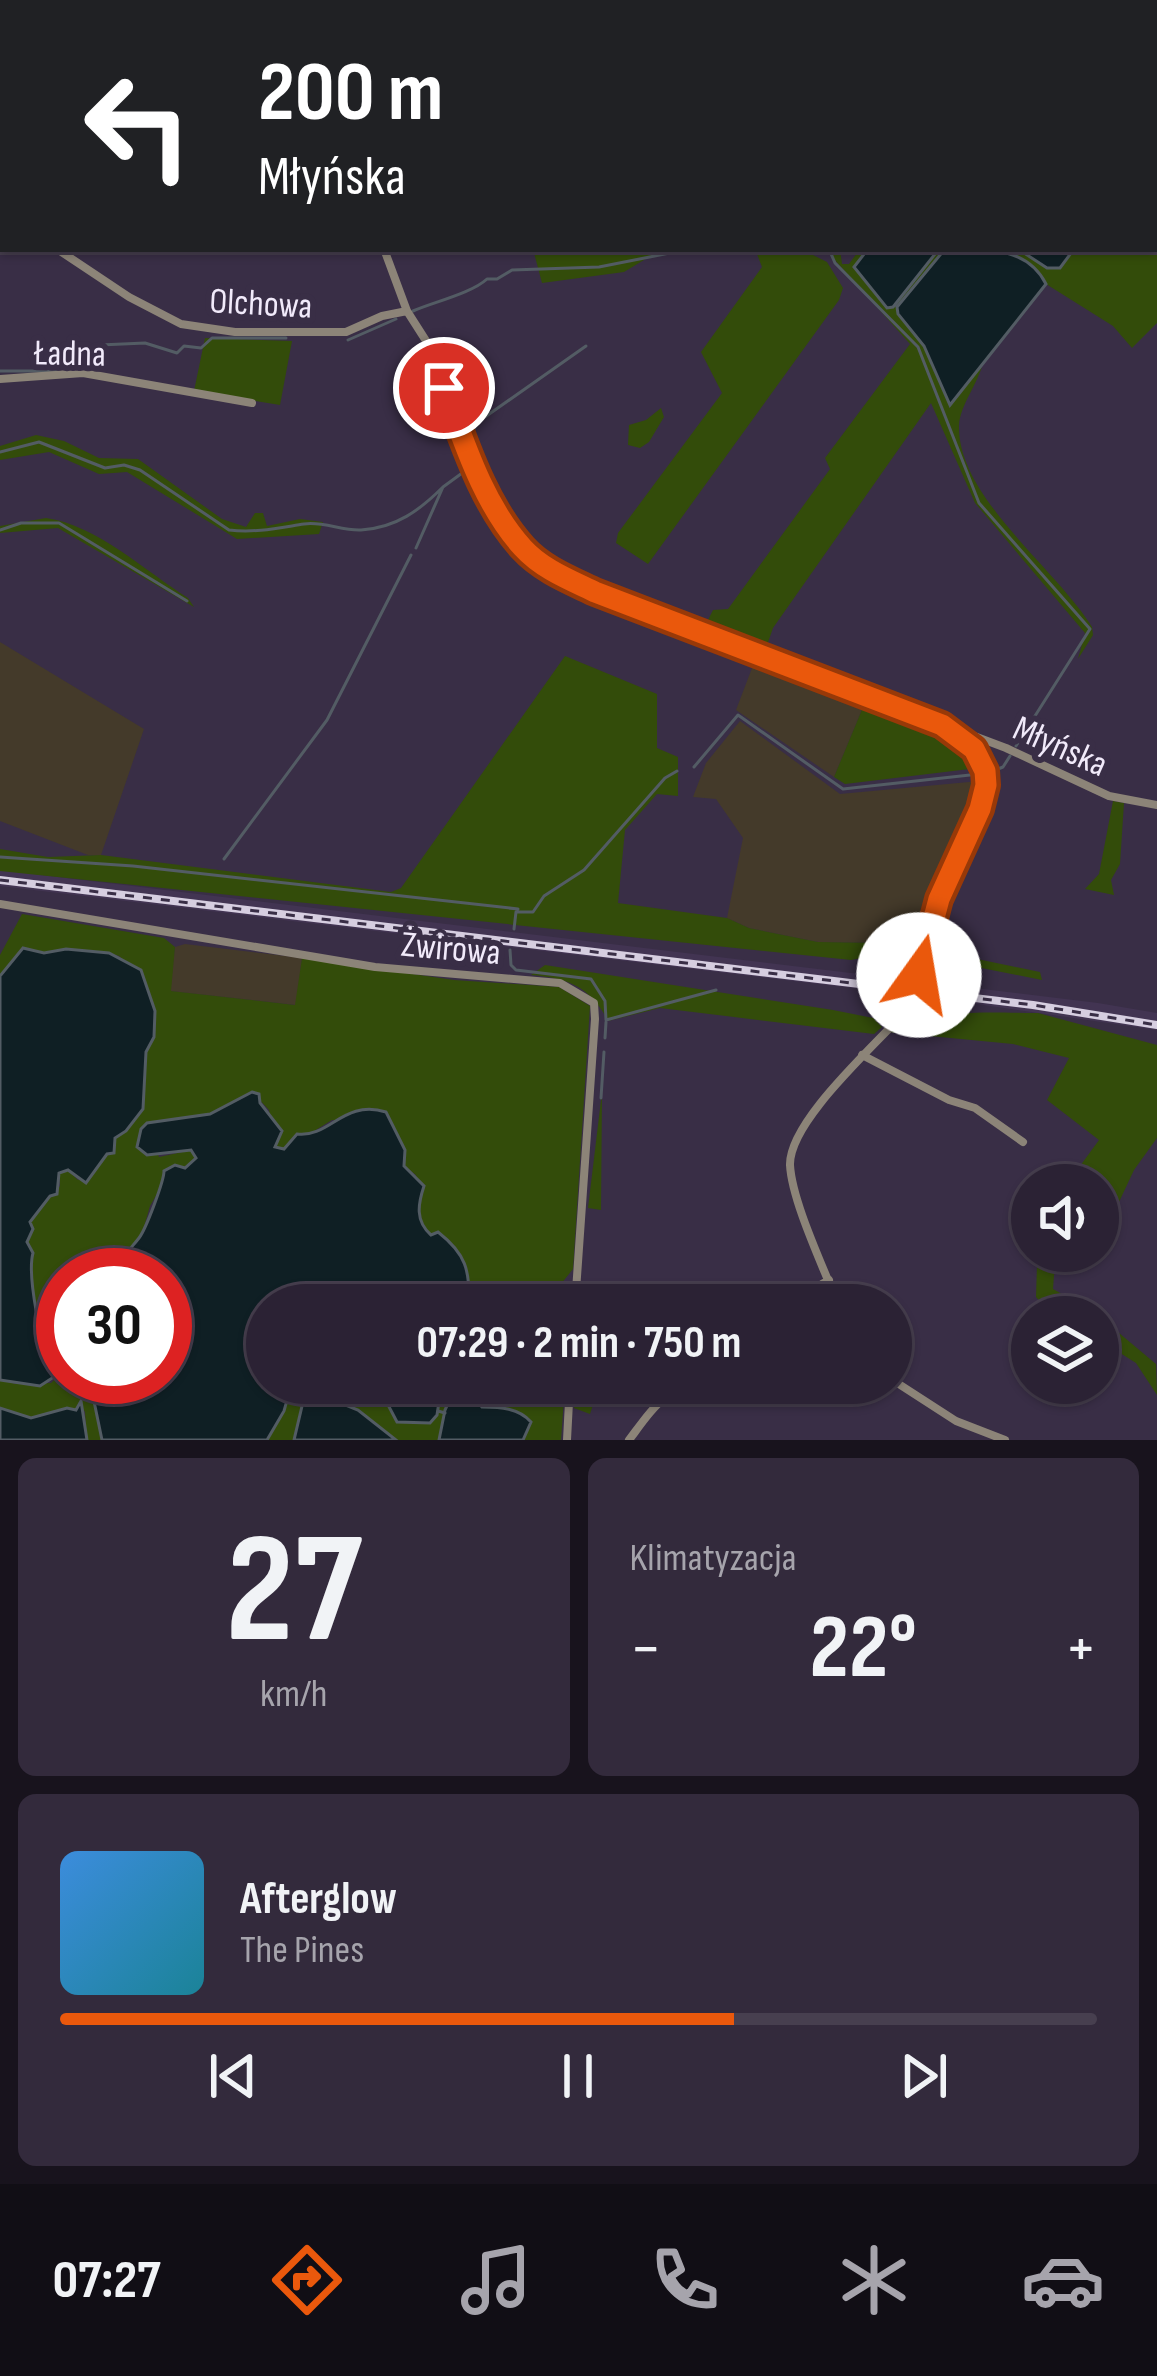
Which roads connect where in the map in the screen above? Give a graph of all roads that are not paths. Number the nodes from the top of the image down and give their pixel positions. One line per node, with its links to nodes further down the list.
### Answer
1 (62, 252): 3 (street, Olchowa)
2 (385, 252): 3 (street, Młyńska)
3 (407, 311): 6 (street, Młyńska)
4 (0, 379): 5 (street, Ładna)
5 (252, 403)
6 (958, 734): 7 (street, Młyńska); 9 (street)
7 (1157, 805)
8 (0, 904): 14 (street, Żwirowa)
9 (919, 975)
10 (911, 1005): 11 (street)
11 (862, 1055): 12 (street); 13 (street)
12 (1022, 1142)
13 (829, 1280): 15 (street); 16 (street)
14 (576, 1284)
15 (822, 1284)
16 (830, 1284)
17 (912, 1392): 22 (street)
18 (569, 1404): 20 (street)
19 (656, 1404): 21 (street)
20 (567, 1440)
21 (629, 1440)
22 (1005, 1440)

